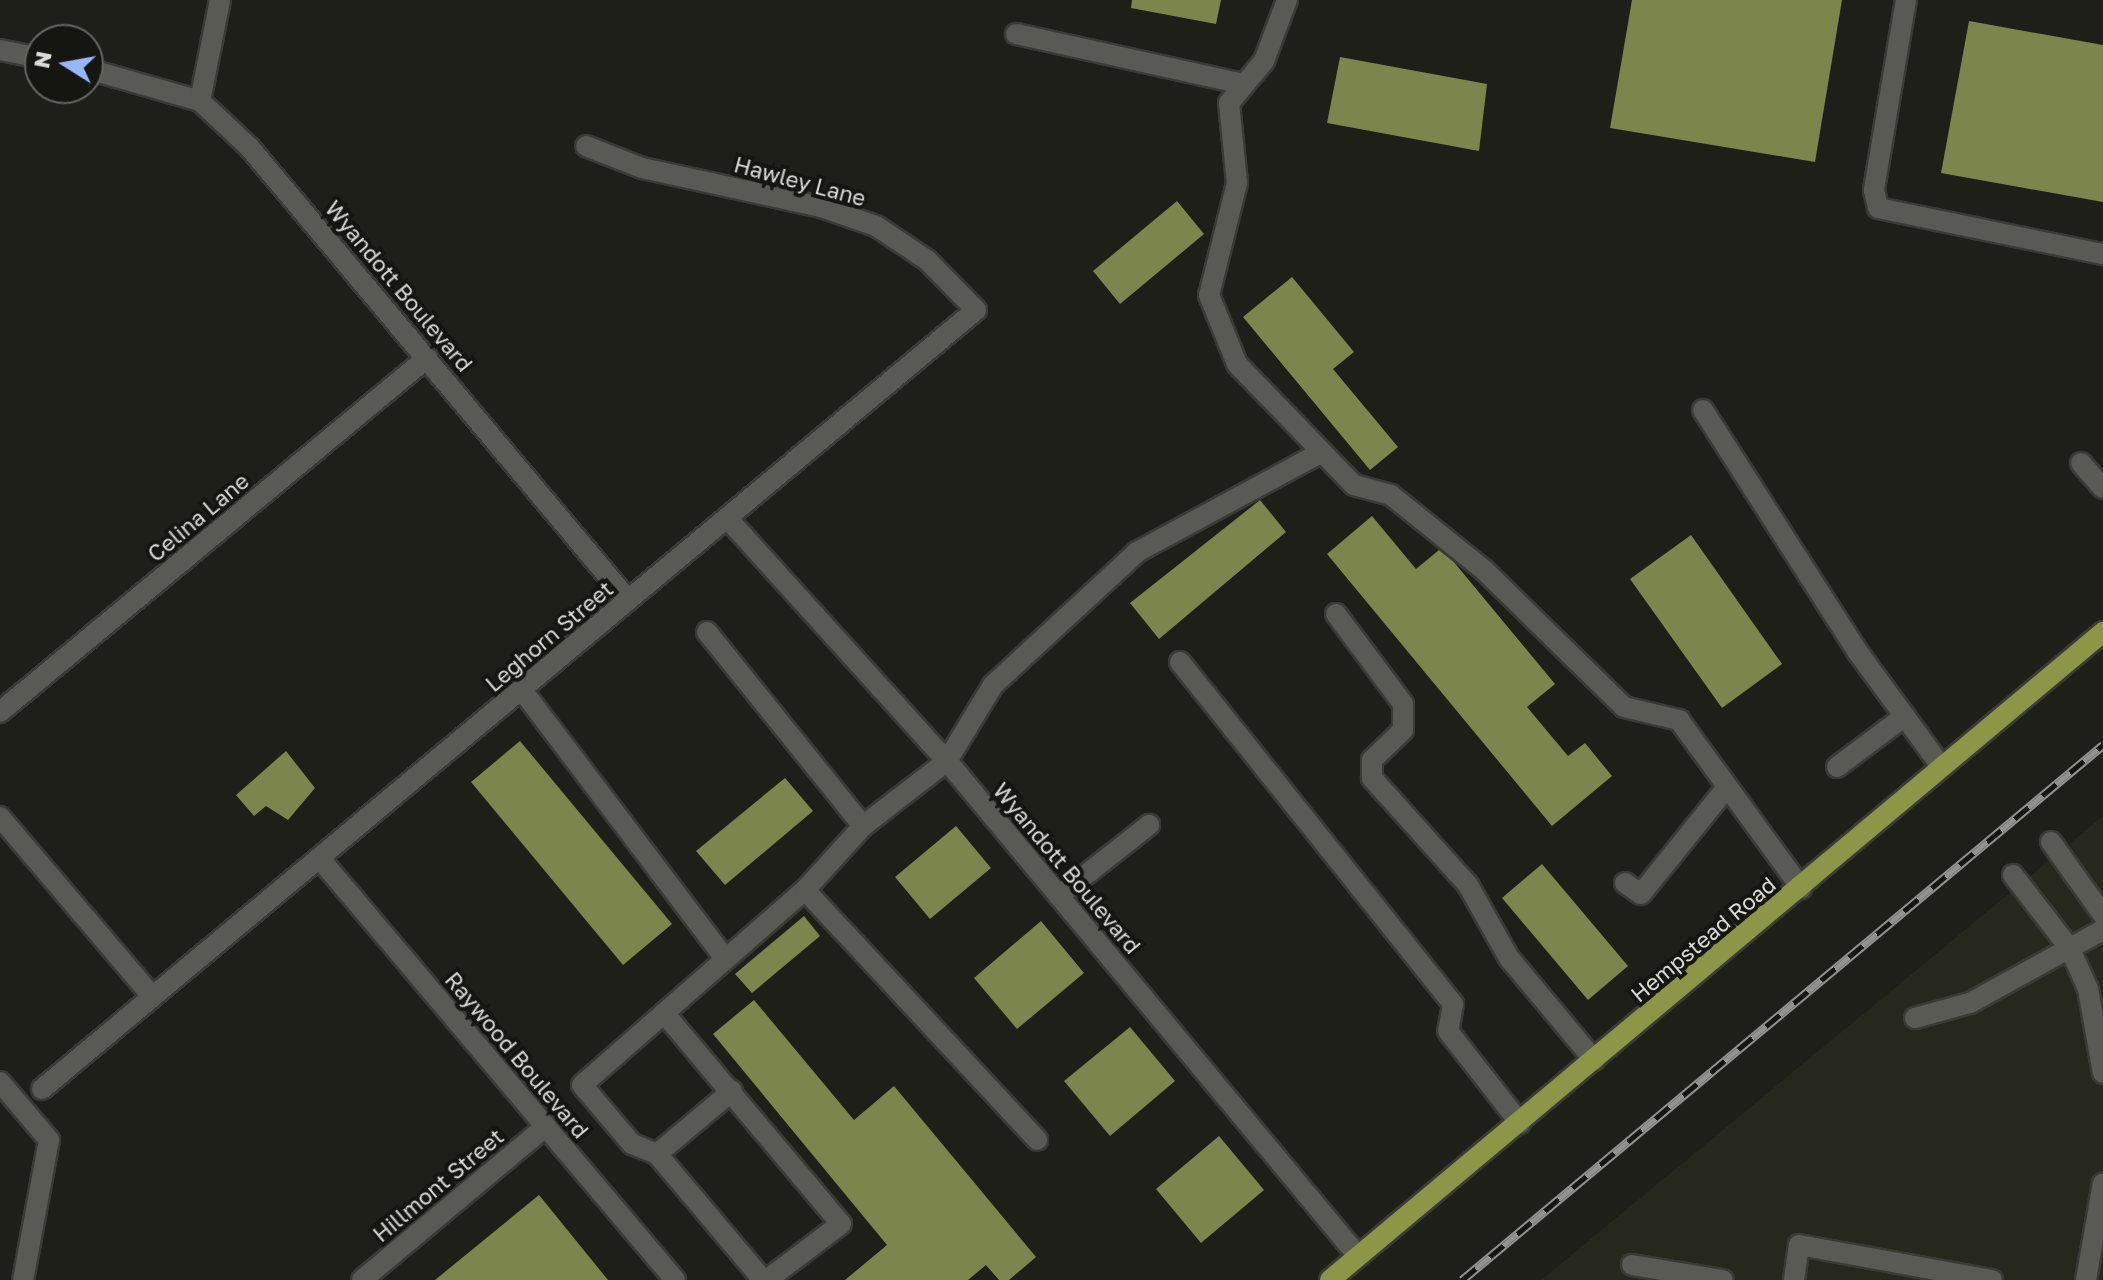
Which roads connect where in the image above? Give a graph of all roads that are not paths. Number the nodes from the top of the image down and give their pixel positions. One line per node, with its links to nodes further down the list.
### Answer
1 (220, 0): 9 (street)
2 (1287, 0): 8 (street)
3 (1906, 0): 11 (street)
4 (1016, 34): 8 (street)
5 (0, 50): 6 (street)
6 (24, 55)
7 (104, 74): 9 (street, Wyandott Boulevard)
8 (1243, 84): 15 (street)
9 (200, 101): 13 (street, Wyandott Boulevard)
10 (586, 146): 12 (street, Hawley Lane)
11 (2103, 254)
12 (976, 310): 18 (street, Leghorn Street)
13 (427, 358): 19 (street, Wyandott Boulevard); 25 (street, Celina Lane)
14 (1703, 410): 26 (street)
15 (1322, 452): 27 (street); 30 (street)
16 (2081, 463): 17 (street)
17 (2103, 488)
18 (728, 519): 19 (street, Leghorn Street); 27 (street, Wyandott Boulevard)
19 (628, 600): 24 (street, Leghorn Street)
20 (1336, 614): 48 (street)
21 (707, 632): 33 (street)
22 (2103, 632): 28 (main road, Hempstead Road)
23 (1180, 662): 53 (street)
24 (522, 690): 35 (street, Leghorn Street); 44 (street)
25 (0, 712)
26 (1905, 716): 28 (street); 29 (street)
27 (947, 761): 33 (street); 40 (street, Wyandott Boulevard)
28 (1940, 765): 38 (main road, Hempstead Road)
29 (1837, 767)
30 (1727, 787): 37 (street); 38 (street)
31 (0, 817): 45 (street)
32 (1149, 825): 40 (street)
33 (863, 826): 39 (street)
34 (2051, 842): 41 (street)
35 (321, 860): 45 (street, Leghorn Street); 54 (street, Raywood Boulevard)
36 (2013, 875): 43 (street)
37 (1625, 883)
38 (1801, 888): 48 (main road, Hempstead Road)
39 (805, 890): 44 (street); 55 (street)
40 (1059, 896): 58 (street, Wyandott Boulevard)
41 (2103, 915)
42 (2103, 930): 43 (street)
43 (2070, 949): 47 (street); 49 (street)
44 (725, 958): 46 (street)
45 (151, 995): 50 (street, Leghorn Street)
46 (664, 1013): 51 (street); 56 (street)
47 (1915, 1018)
48 (1594, 1060): 53 (main road, Hempstead Road)
49 (2103, 1073)
50 (42, 1089)
51 (732, 1091): 56 (street); 63 (street)
52 (4, 1094): 60 (street)
53 (1520, 1123): 58 (main road, Hempstead Road)
54 (546, 1126): 61 (street, Hillmont Street); 62 (street, Raywood Boulevard)
55 (1037, 1140)
56 (657, 1154): 63 (street)
57 (2103, 1183): 68 (street)
58 (1358, 1256): 64 (main road, Hempstead Road)
59 (1632, 1265): 65 (street)
60 (23, 1280)
61 (362, 1280)
62 (675, 1280)
63 (765, 1280)
64 (1330, 1280)
65 (1723, 1280)
66 (1794, 1280): 67 (street)
67 (1992, 1280)
68 (2086, 1280)

